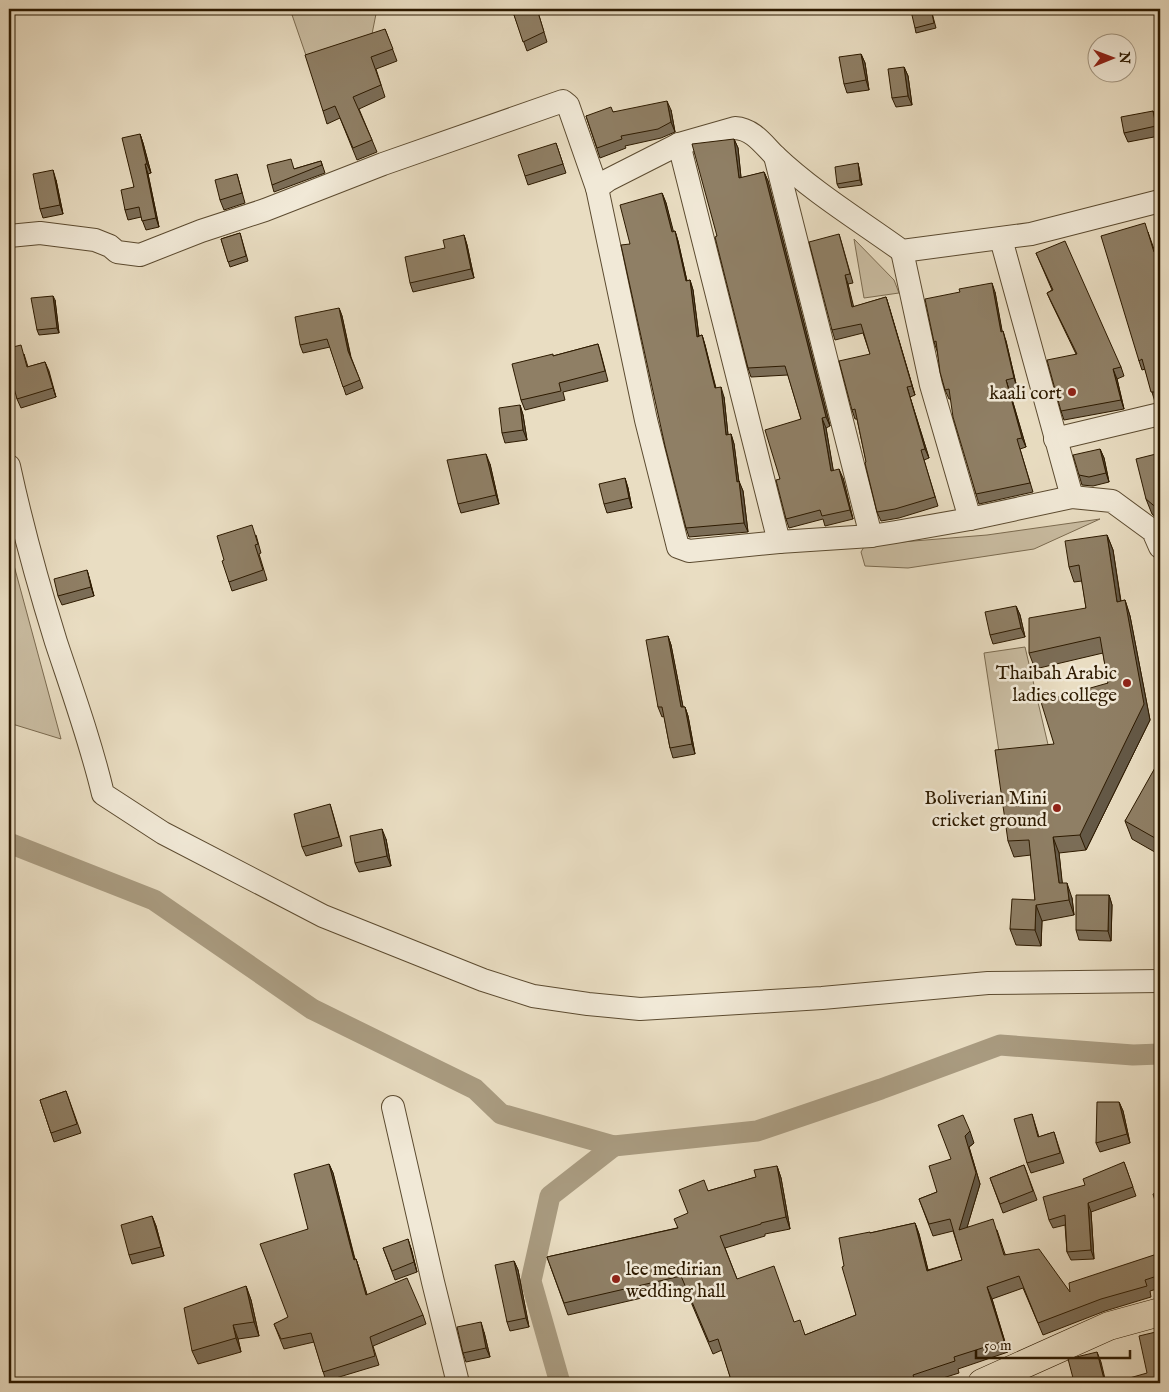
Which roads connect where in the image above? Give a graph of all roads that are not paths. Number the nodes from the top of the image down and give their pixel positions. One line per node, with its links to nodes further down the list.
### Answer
1 (679, 144): 2 (street); 3 (street); 14 (street)
2 (775, 156): 7 (street); 13 (street)
3 (597, 188): 5 (street); 14 (street)
4 (1160, 201): 6 (street)
5 (9, 236)
6 (1001, 239): 7 (street); 9 (street)
7 (902, 251): 12 (street)
8 (1160, 414): 9 (street)
9 (1055, 439): 11 (street)
10 (9, 466): 16 (street)
11 (1072, 497): 12 (street); 15 (street)
12 (970, 519): 13 (street)
13 (871, 536): 14 (street)
14 (779, 542)
15 (1160, 547)
16 (1160, 981)
17 (393, 1107): 19 (street)
18 (1160, 1312): 20 (highway)
19 (458, 1383)
20 (982, 1383)

